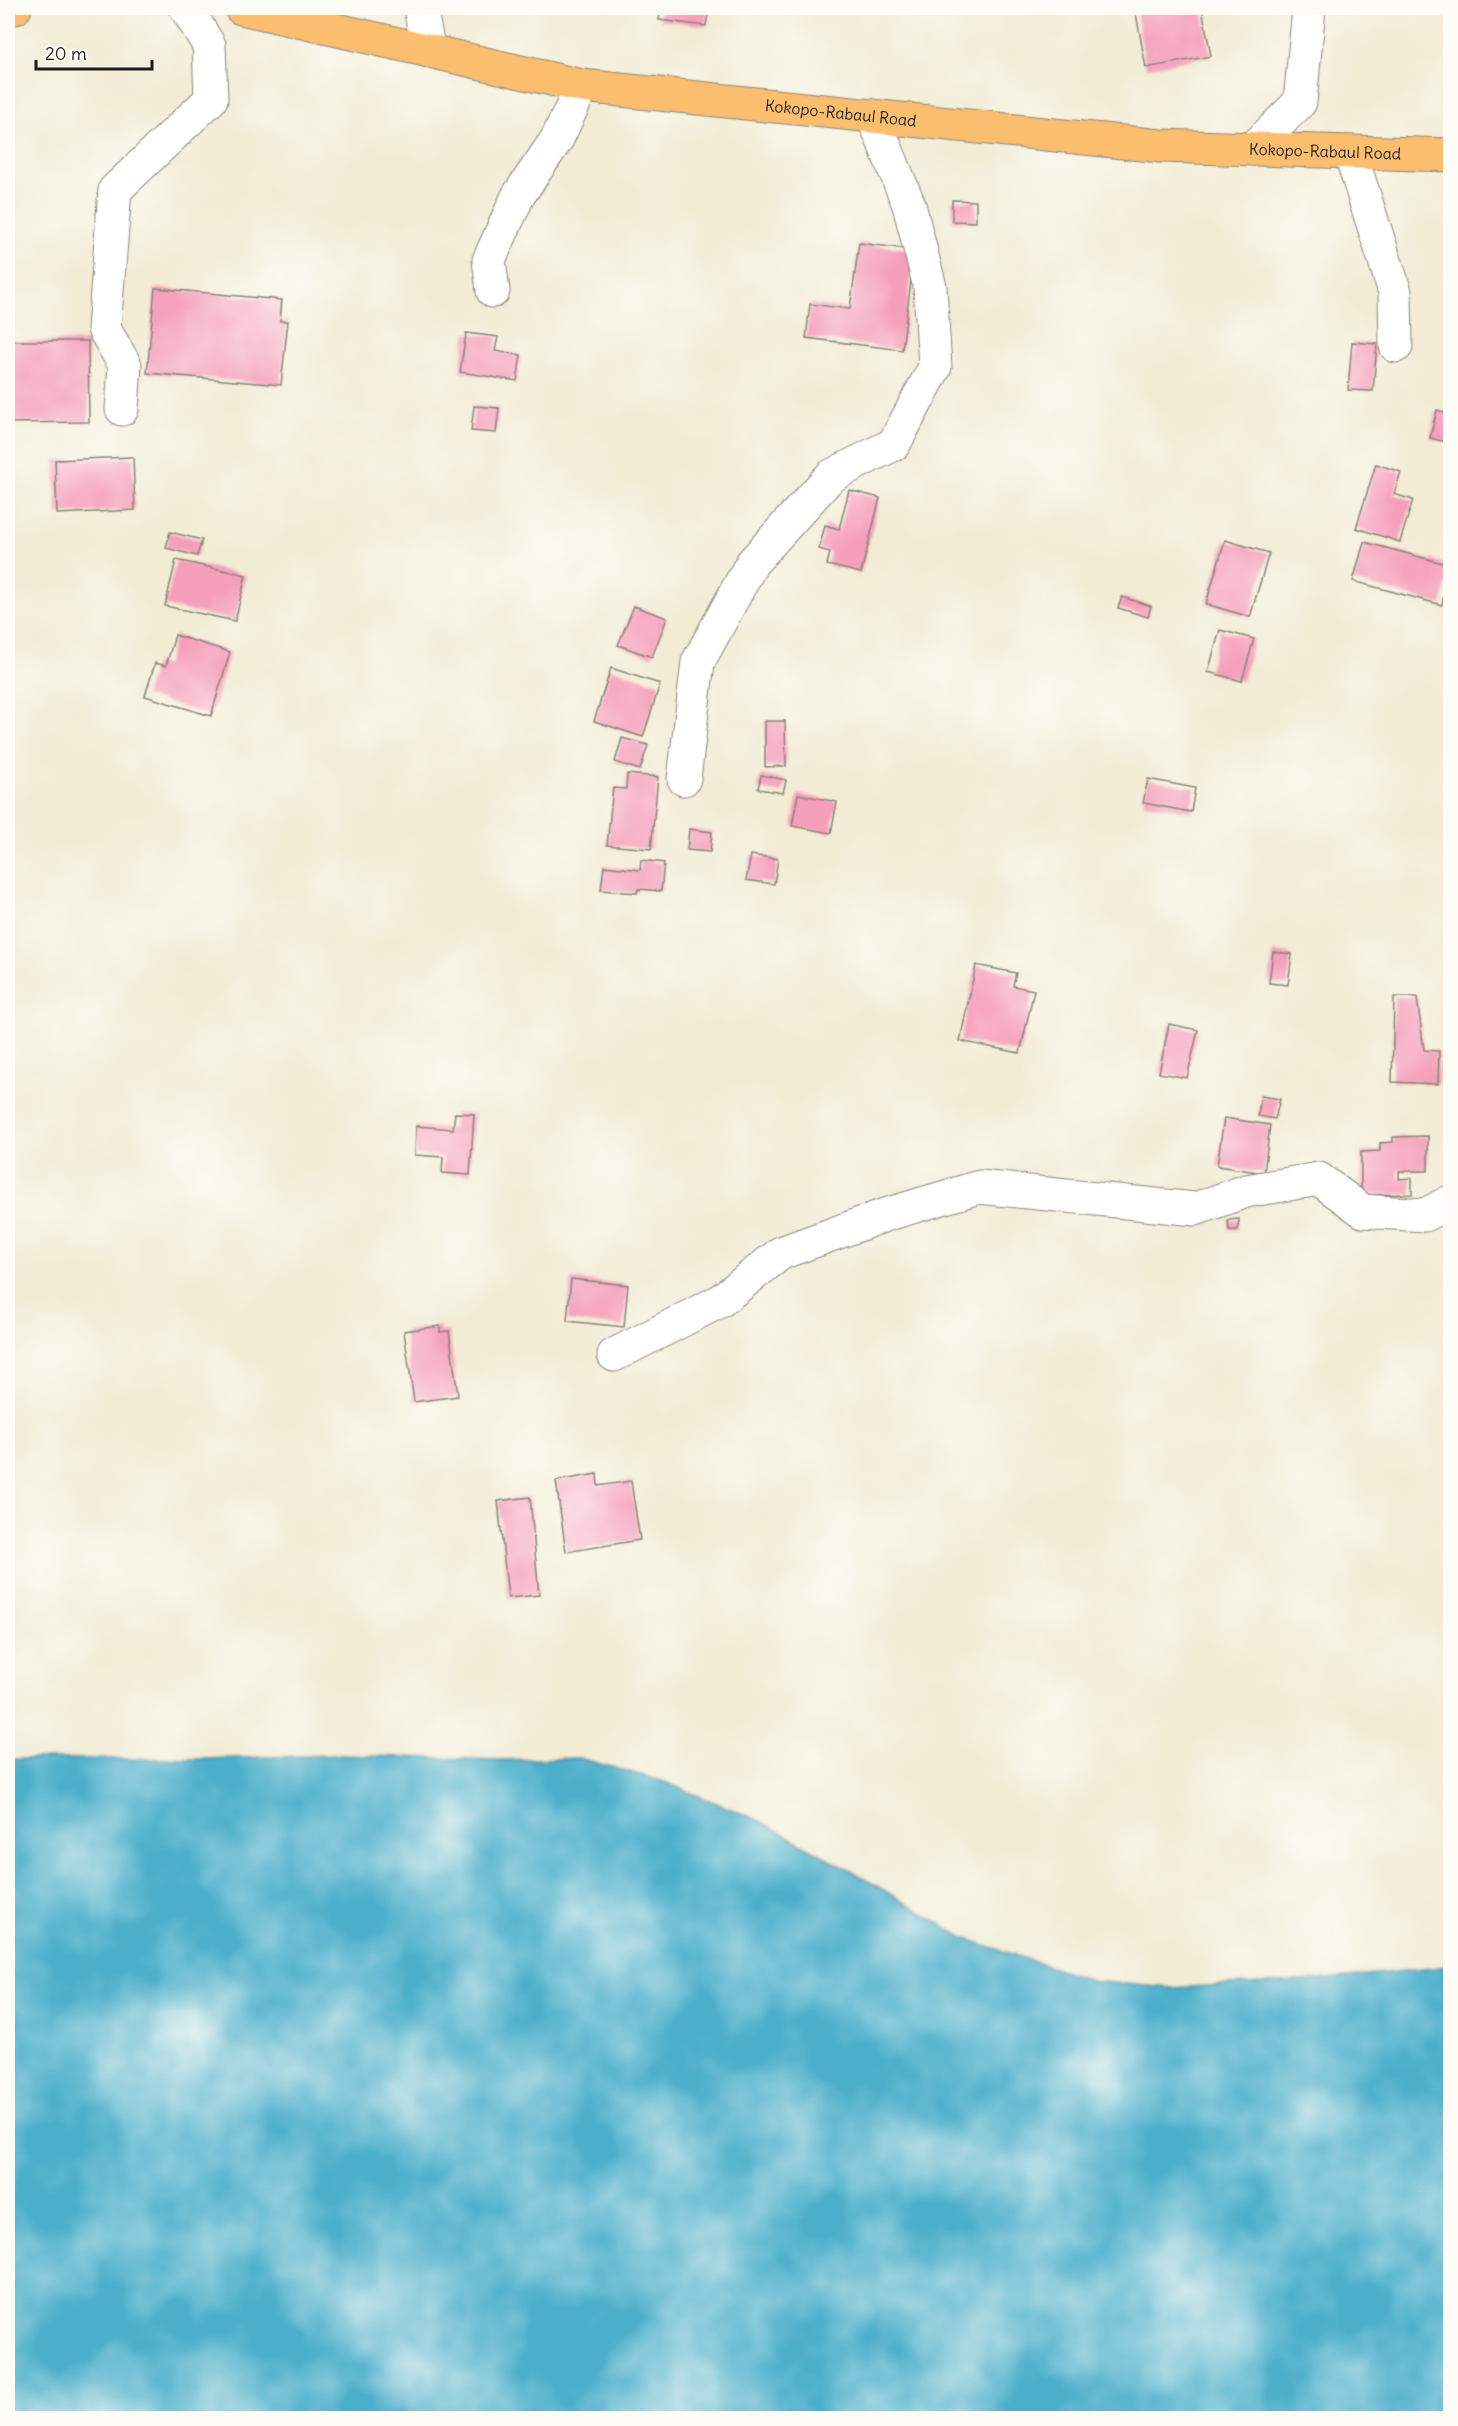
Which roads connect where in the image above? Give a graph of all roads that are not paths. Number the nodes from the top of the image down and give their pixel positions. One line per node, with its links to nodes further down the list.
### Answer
1 (8, 8): 2 (main road)
2 (15, 8)
3 (186, 8): 15 (street)
4 (241, 8): 7 (main road, Kokopo-Rabaul Road)
5 (420, 8): 7 (street)
6 (1309, 8): 10 (street)
7 (429, 51): 8 (main road, Kokopo-Rabaul Road)
8 (582, 86): 9 (main road, Kokopo-Rabaul Road); 13 (street)
9 (873, 116): 10 (main road, Kokopo-Rabaul Road); 16 (street)
10 (1253, 149): 11 (main road, Kokopo-Rabaul Road)
11 (1350, 152): 12 (main road, Kokopo-Rabaul Road); 14 (street)
12 (1450, 155)
13 (493, 291)
14 (1396, 346)
15 (122, 409)
16 (684, 779)
17 (1450, 1202): 18 (street)
18 (615, 1355)

